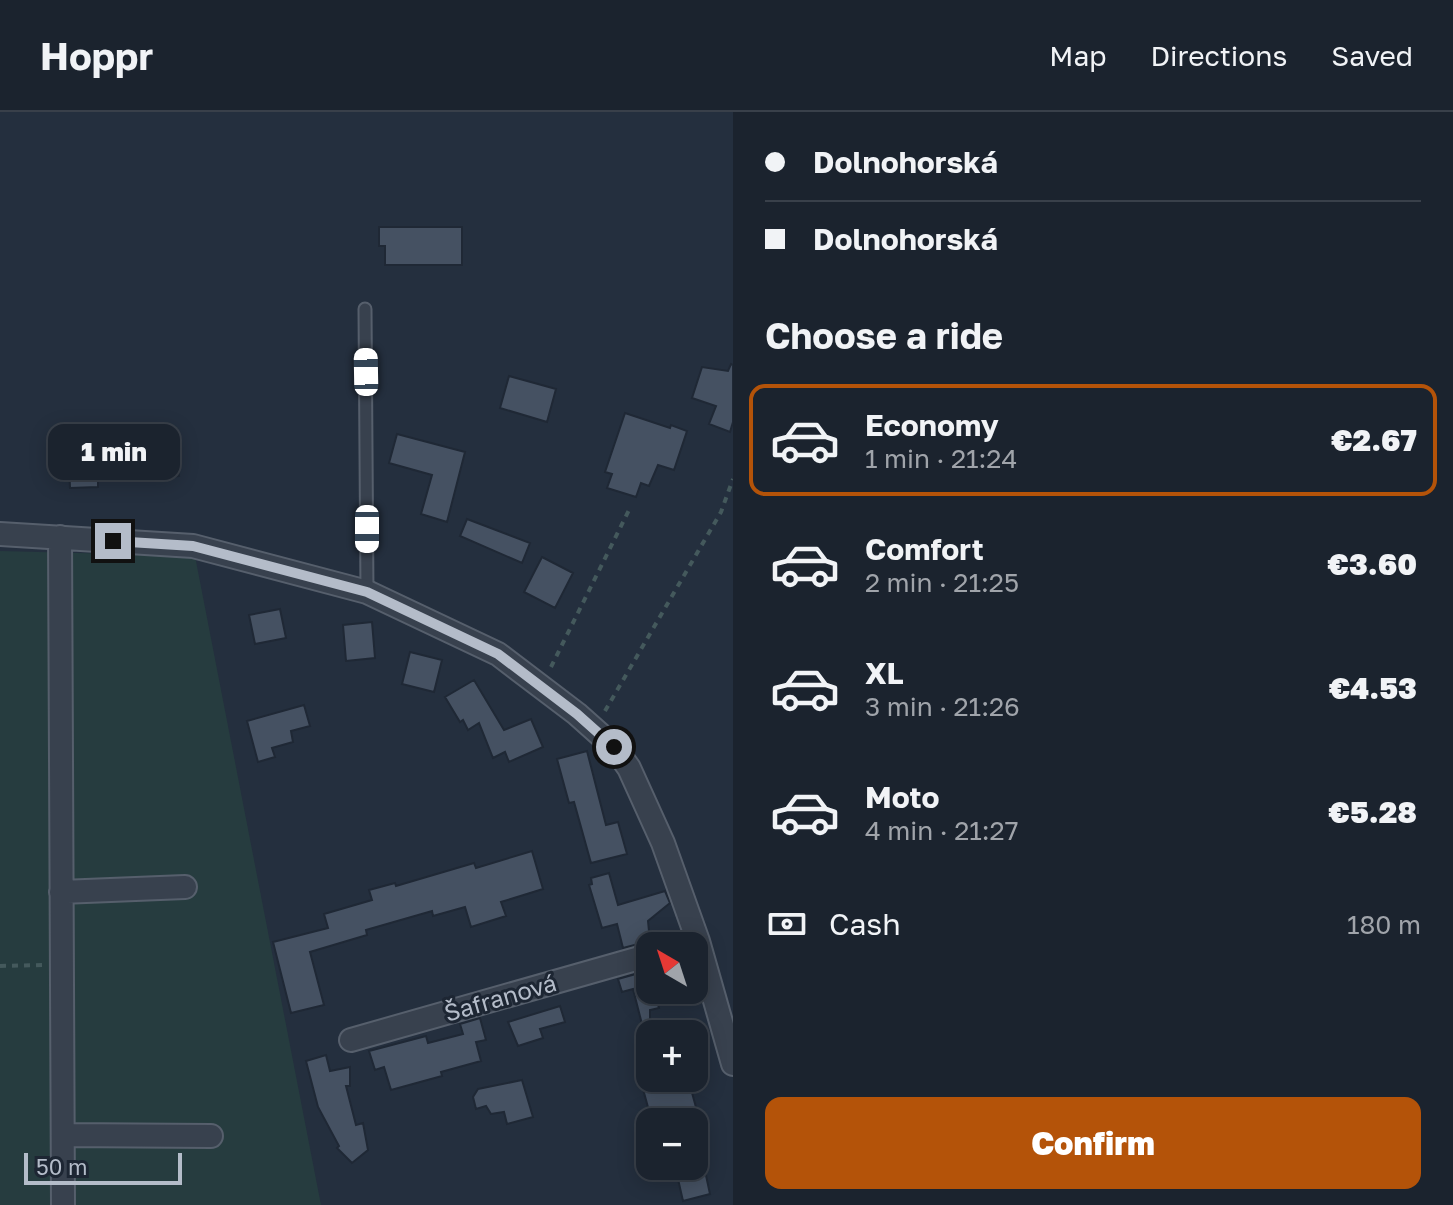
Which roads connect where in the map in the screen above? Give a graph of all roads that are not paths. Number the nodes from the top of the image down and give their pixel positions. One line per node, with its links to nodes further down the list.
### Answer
1 (365, 309): 4 (lane)
2 (0, 534): 3 (street)
3 (60, 537): 4 (street); 6 (street)
4 (367, 592): 7 (street)
5 (185, 887): 6 (street)
6 (61, 892): 12 (street)
7 (687, 932)
8 (636, 959): 10 (street, Šafranová)
9 (708, 994): 11 (street)
10 (351, 1040)
11 (733, 1064)
12 (63, 1135): 13 (street); 14 (street)
13 (211, 1136)
14 (63, 1205)

